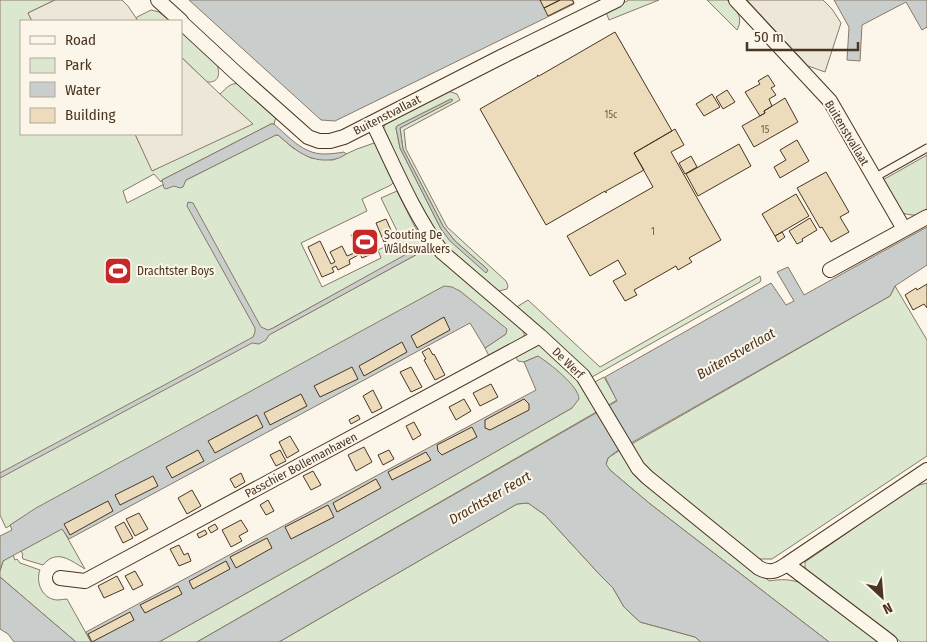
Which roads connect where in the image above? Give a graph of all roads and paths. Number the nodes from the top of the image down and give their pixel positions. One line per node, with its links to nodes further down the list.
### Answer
1 (158, 0): 4 (street, Buitenstvallaat)
2 (617, 0): 6 (street, Buitenstvallaat)
3 (736, 0): 8 (street, Buitenstvallaat)
4 (179, 20)
5 (182, 23): 6 (street, Buitenstvallaat)
6 (373, 123): 12 (street, De Werf)
7 (927, 148): 8 (lane, Buitenstvallaat)
8 (874, 178): 10 (street, Buitenstvallaat)
9 (927, 217): 10 (street)
10 (904, 229): 11 (street)
11 (830, 270)
12 (540, 336): 14 (street, De Werf); 15 (street, Passchier Bollemanhaven)
13 (927, 470): 14 (street, De Werf)
14 (788, 564): 16 (street)
15 (60, 578)
16 (890, 642)

